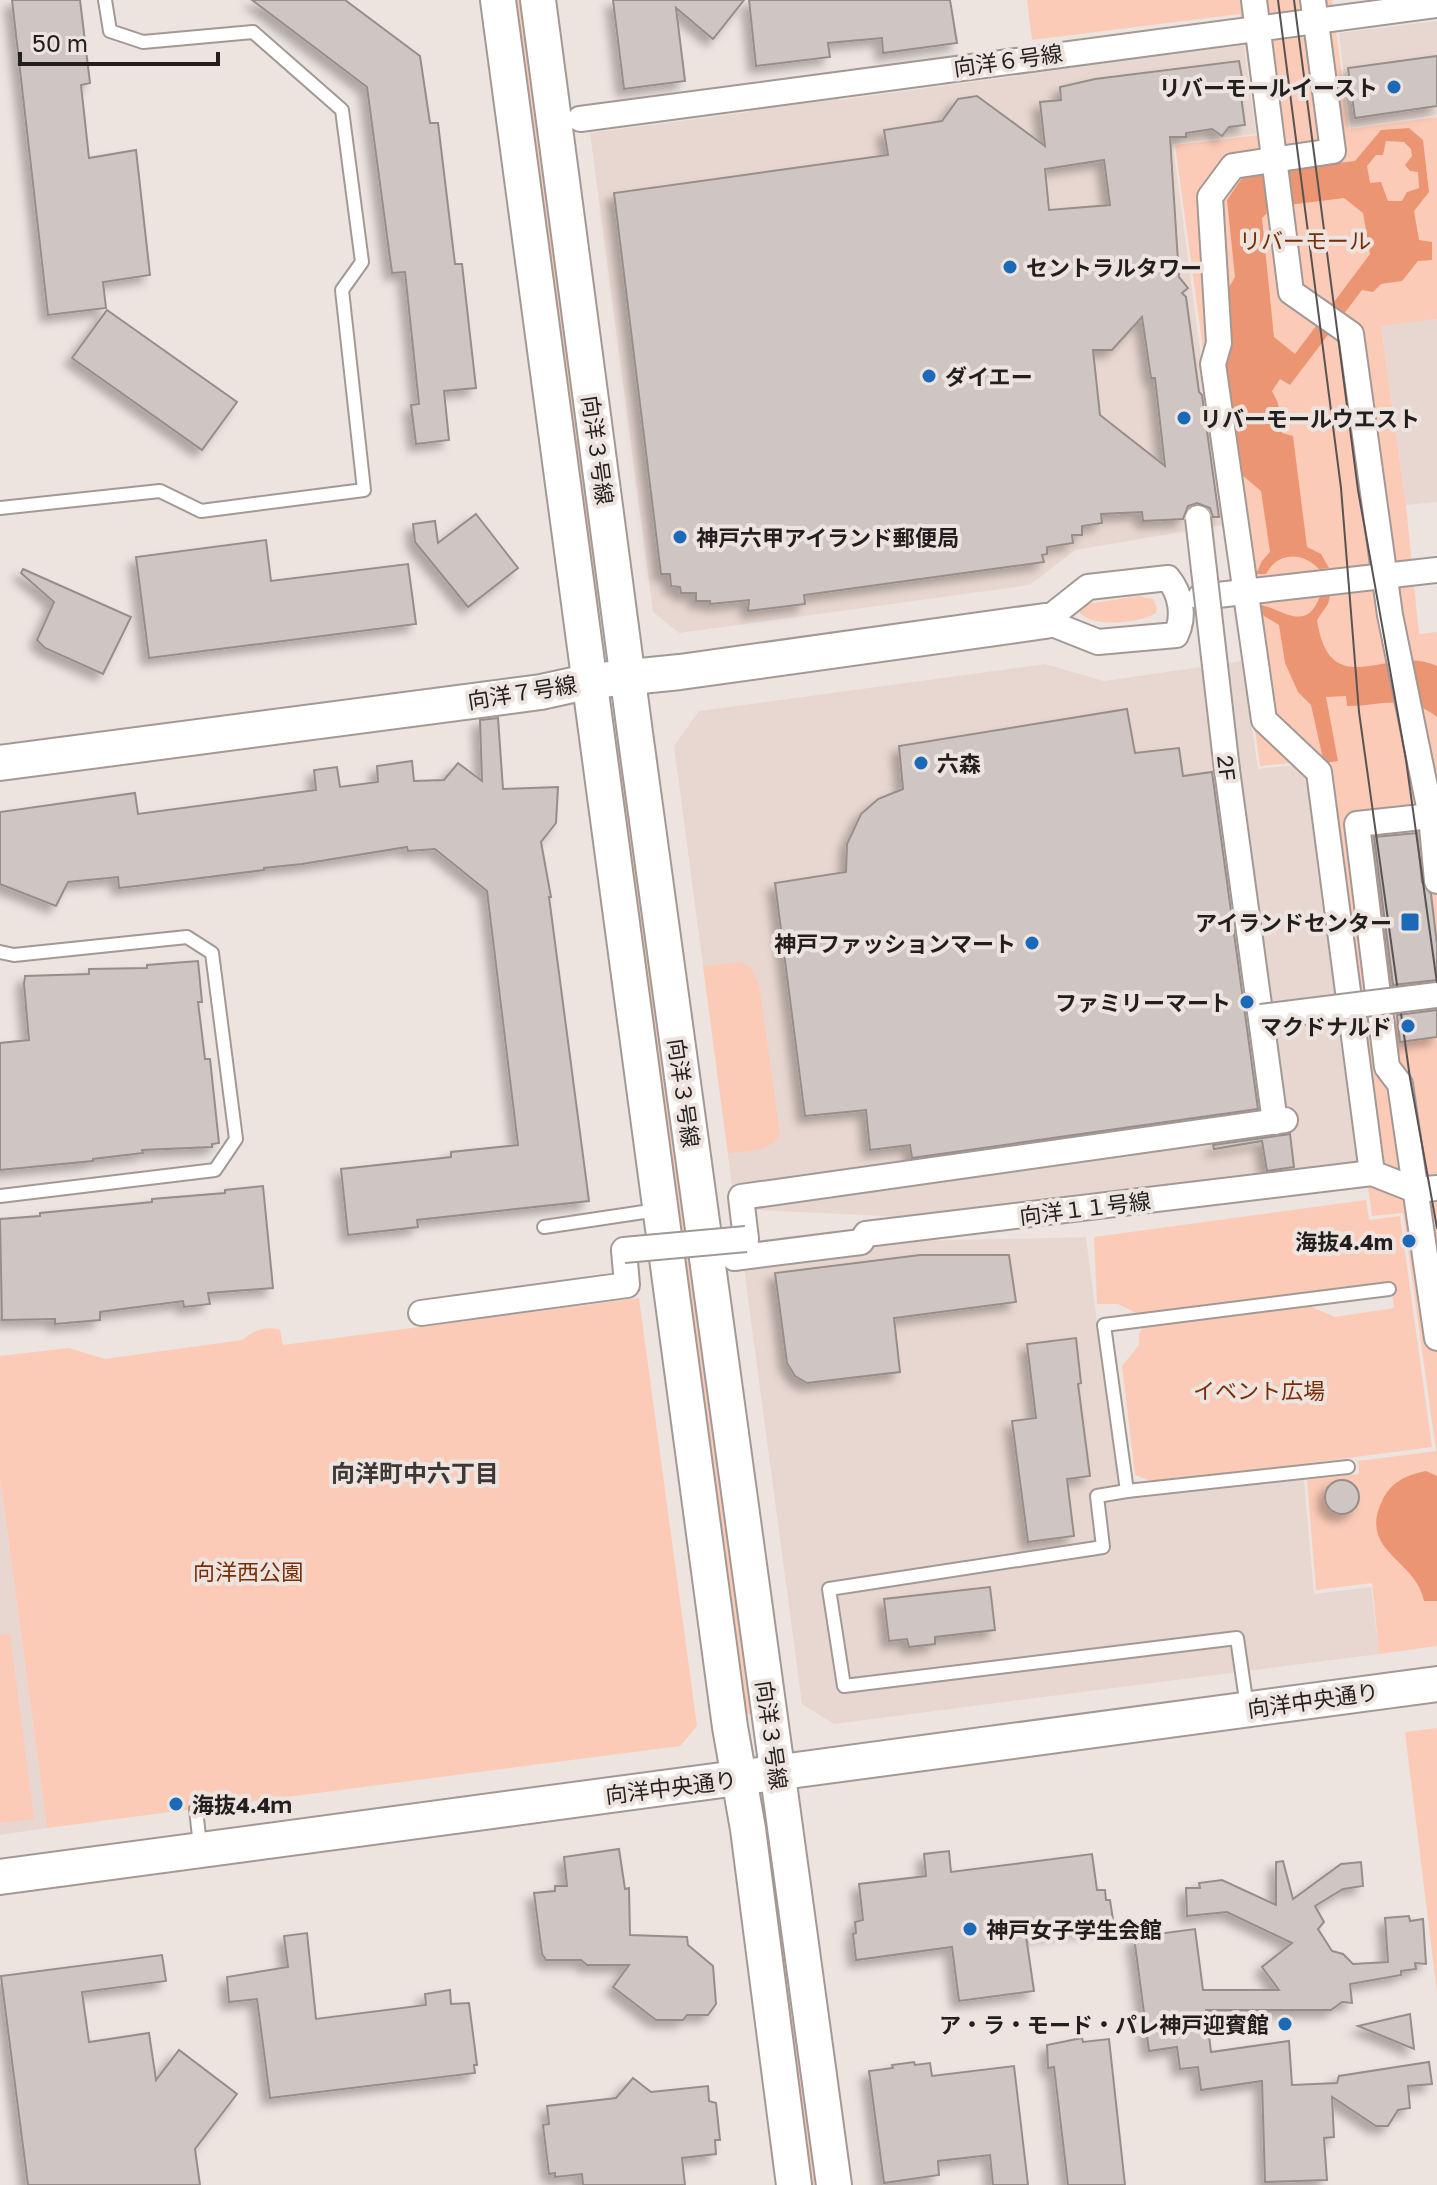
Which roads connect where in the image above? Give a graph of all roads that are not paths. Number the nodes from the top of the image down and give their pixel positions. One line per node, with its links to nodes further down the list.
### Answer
1 (105, 0): 10 (lane)
2 (498, 0): 18 (street, 向洋３号線)
3 (538, 0): 17 (street, 向洋３号線)
4 (1254, 0): 7 (street)
5 (1437, 5): 6 (street, 向洋６号線)
6 (1314, 10): 7 (street, 向洋６号線); 9 (street)
7 (1258, 28): 8 (street, 向洋６号線); 9 (street)
8 (580, 119)
9 (1275, 162): 13 (street); 14 (street)
10 (0, 508)
11 (1198, 518): 26 (street, 2F, bridge)
12 (1437, 570): 13 (street)
13 (1385, 576): 14 (street); 20 (street)
14 (1244, 592): 15 (street); 23 (street)
15 (1200, 597)
16 (1045, 621): 16 (street, 向洋７号線); 17 (street, 向洋７号線)
17 (629, 676): 18 (street, 向洋７号線); 40 (street, 向洋３号線)
18 (591, 681): 19 (street, 向洋７号線); 30 (street, 向洋３号線)
19 (0, 763)
20 (1431, 816): 21 (street); 22 (street)
21 (1437, 881)
22 (1365, 892): 23 (street); 28 (street)
23 (1335, 895): 27 (street)
24 (0, 952): 29 (lane)
25 (1437, 995): 26 (street, bridge)
26 (1261, 1017): 32 (street, 2F)
27 (1372, 1173): 28 (street, 向洋１１号線); 32 (street, 向洋１１号線)
28 (1426, 1189): 35 (street)
29 (0, 1196)
30 (660, 1210): 31 (lane); 41 (street, 向洋３号線)
31 (544, 1227)
32 (740, 1249): 34 (street, bridge)
33 (1389, 1289): 37 (lane)
34 (421, 1313)
35 (1437, 1338)
36 (1348, 1467): 37 (lane)
37 (1127, 1491): 39 (lane)
38 (1437, 1684): 39 (street, 向洋中央通り)
39 (1247, 1709): 40 (street, 向洋中央通り)
40 (777, 1773): 41 (street, 向洋中央通り); 46 (street, 向洋３号線)
41 (739, 1778): 43 (street, 向洋中央通り); 45 (street, 向洋３号線)
42 (196, 1809): 43 (lane)
43 (201, 1849): 44 (street, 向洋中央通り)
44 (0, 1877)
45 (794, 2185)
46 (834, 2185)

